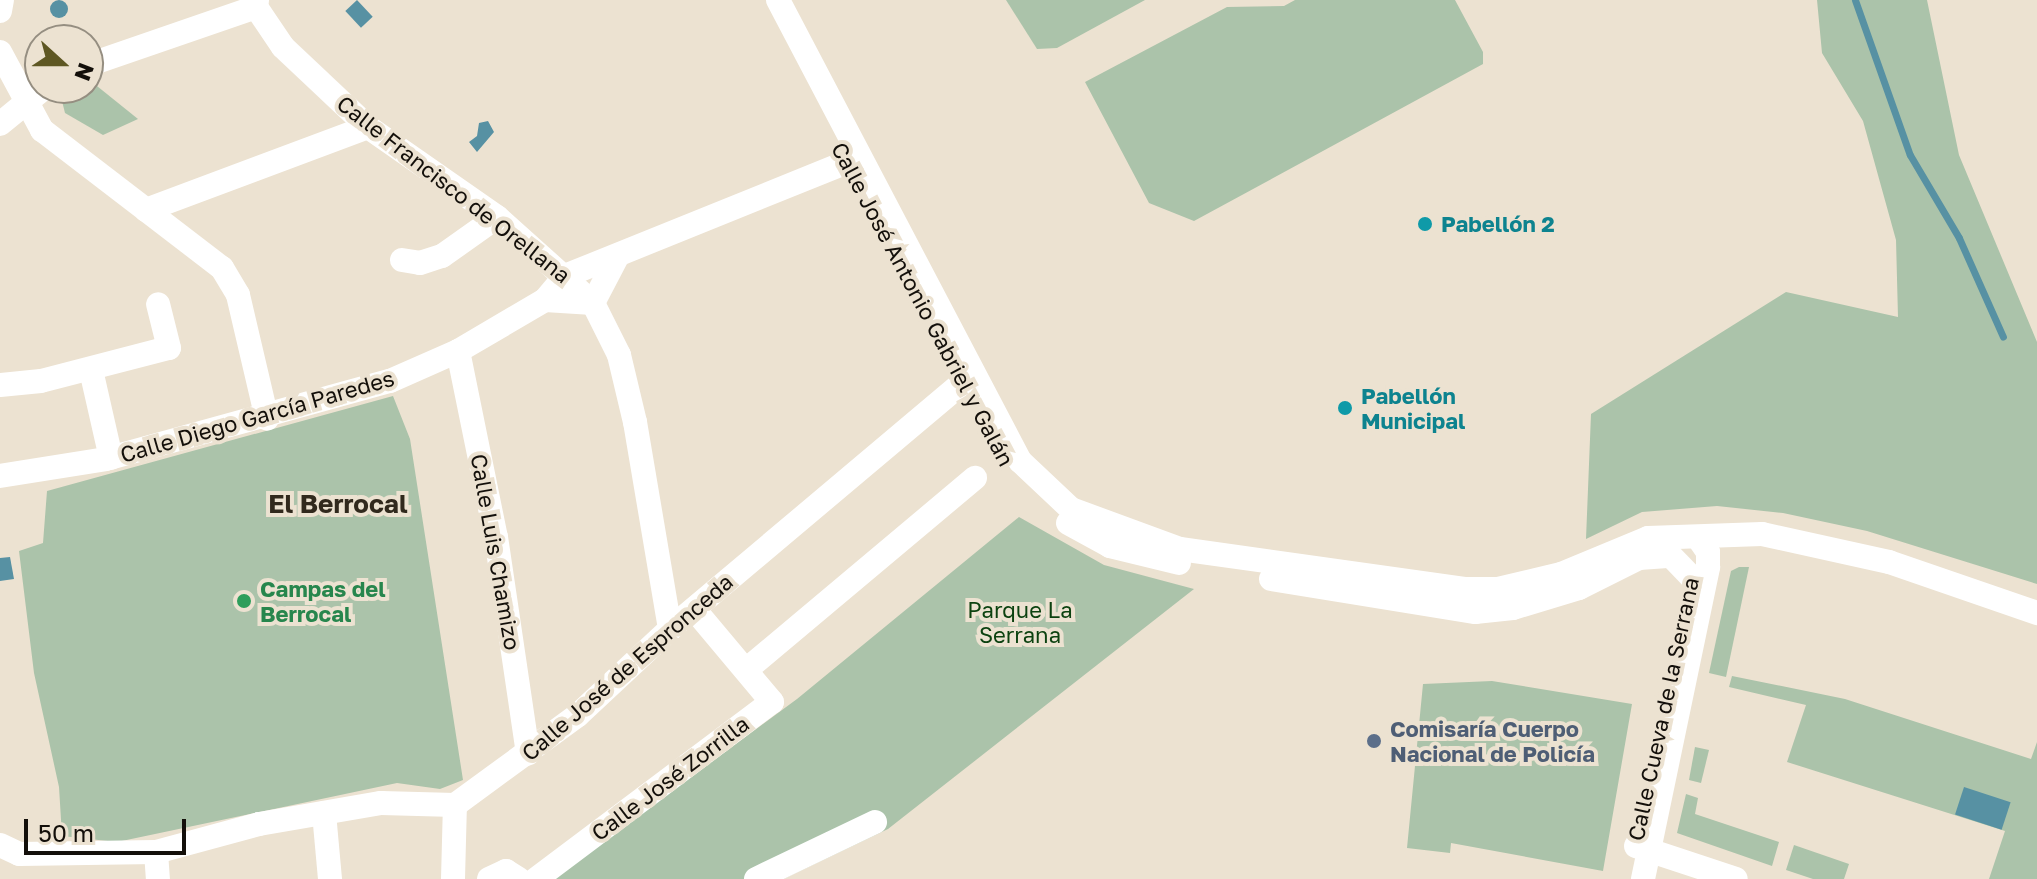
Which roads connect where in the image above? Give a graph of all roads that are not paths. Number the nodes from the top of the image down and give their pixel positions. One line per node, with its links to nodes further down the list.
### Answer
1 (2, 0): 5 (street)
2 (763, 0): 13 (street, Calle José Antonio Gabriel y Galán)
3 (778, 0): 13 (street, Calle José Antonio Gabriel y Galán)
4 (257, 4): 7 (street); 12 (street, Calle Francisco de Orellana)
5 (0, 11)
6 (0, 52): 8 (street)
7 (104, 59)
8 (24, 82)
9 (24, 103): 11 (street)
10 (36, 104): 14 (street)
11 (0, 124)
12 (368, 127): 14 (street); 15 (street, Calle Francisco de Orellana)
13 (853, 159): 16 (street); 24 (street, Calle José Antonio Gabriel y Galán); 31 (street, Calle José Antonio Gabriel y Galán)
14 (146, 210): 26 (street)
15 (497, 217): 17 (street); 18 (street, Calle Francisco de Orellana)
16 (618, 255): 18 (street); 20 (street)
17 (402, 260)
18 (565, 276): 19 (street); 20 (street, Calle Francisco de Orellana)
19 (545, 300): 20 (street); 22 (street, Calle Diego García Paredes)
20 (593, 303): 36 (street, Calle Francisco de Orellana)
21 (158, 304): 23 (street)
22 (458, 351): 26 (street, Calle Diego García Paredes); 38 (street, Calle Luis Chamizo)
23 (91, 370): 25 (street); 27 (street)
24 (965, 381): 32 (street, Calle José Antonio Gabriel y Galán); 34 (street, Calle José de Espronceda)
25 (0, 385)
26 (267, 419): 27 (street, Calle Diego García Paredes)
27 (111, 458): 28 (street, Calle Diego García Paredes)
28 (0, 476)
29 (975, 478): 37 (street)
30 (1737, 536): 31 (street); 33 (street); 35 (street)
31 (1699, 539): 32 (street, Calle José Antonio Gabriel y Galán); 33 (street, Calle Cueva de la Serrana)
32 (1639, 558): 33 (street)
33 (1699, 572): 43 (street, Calle Cueva de la Serrana)
34 (694, 609): 36 (street, Calle José de Espronceda); 37 (street, Calle José Zorrilla)
35 (2037, 613)
36 (670, 629): 38 (street, Calle José de Espronceda)
37 (746, 670): 50 (street, Calle José Zorrilla)
38 (528, 754): 39 (street, Calle José de Espronceda)
39 (455, 805): 40 (street); 47 (street)
40 (324, 813): 44 (street); 46 (street)
41 (875, 822): 51 (street)
42 (0, 845): 44 (street)
43 (1643, 848): 52 (street, Calle Cueva de la Serrana); 53 (street); 54 (street)
44 (156, 852): 45 (street)
45 (158, 879)
46 (330, 879)
47 (453, 879)
48 (489, 879): 49 (street)
49 (519, 879)
50 (536, 879)
51 (756, 879)
52 (1626, 879)
53 (1643, 879)
54 (1736, 879)

